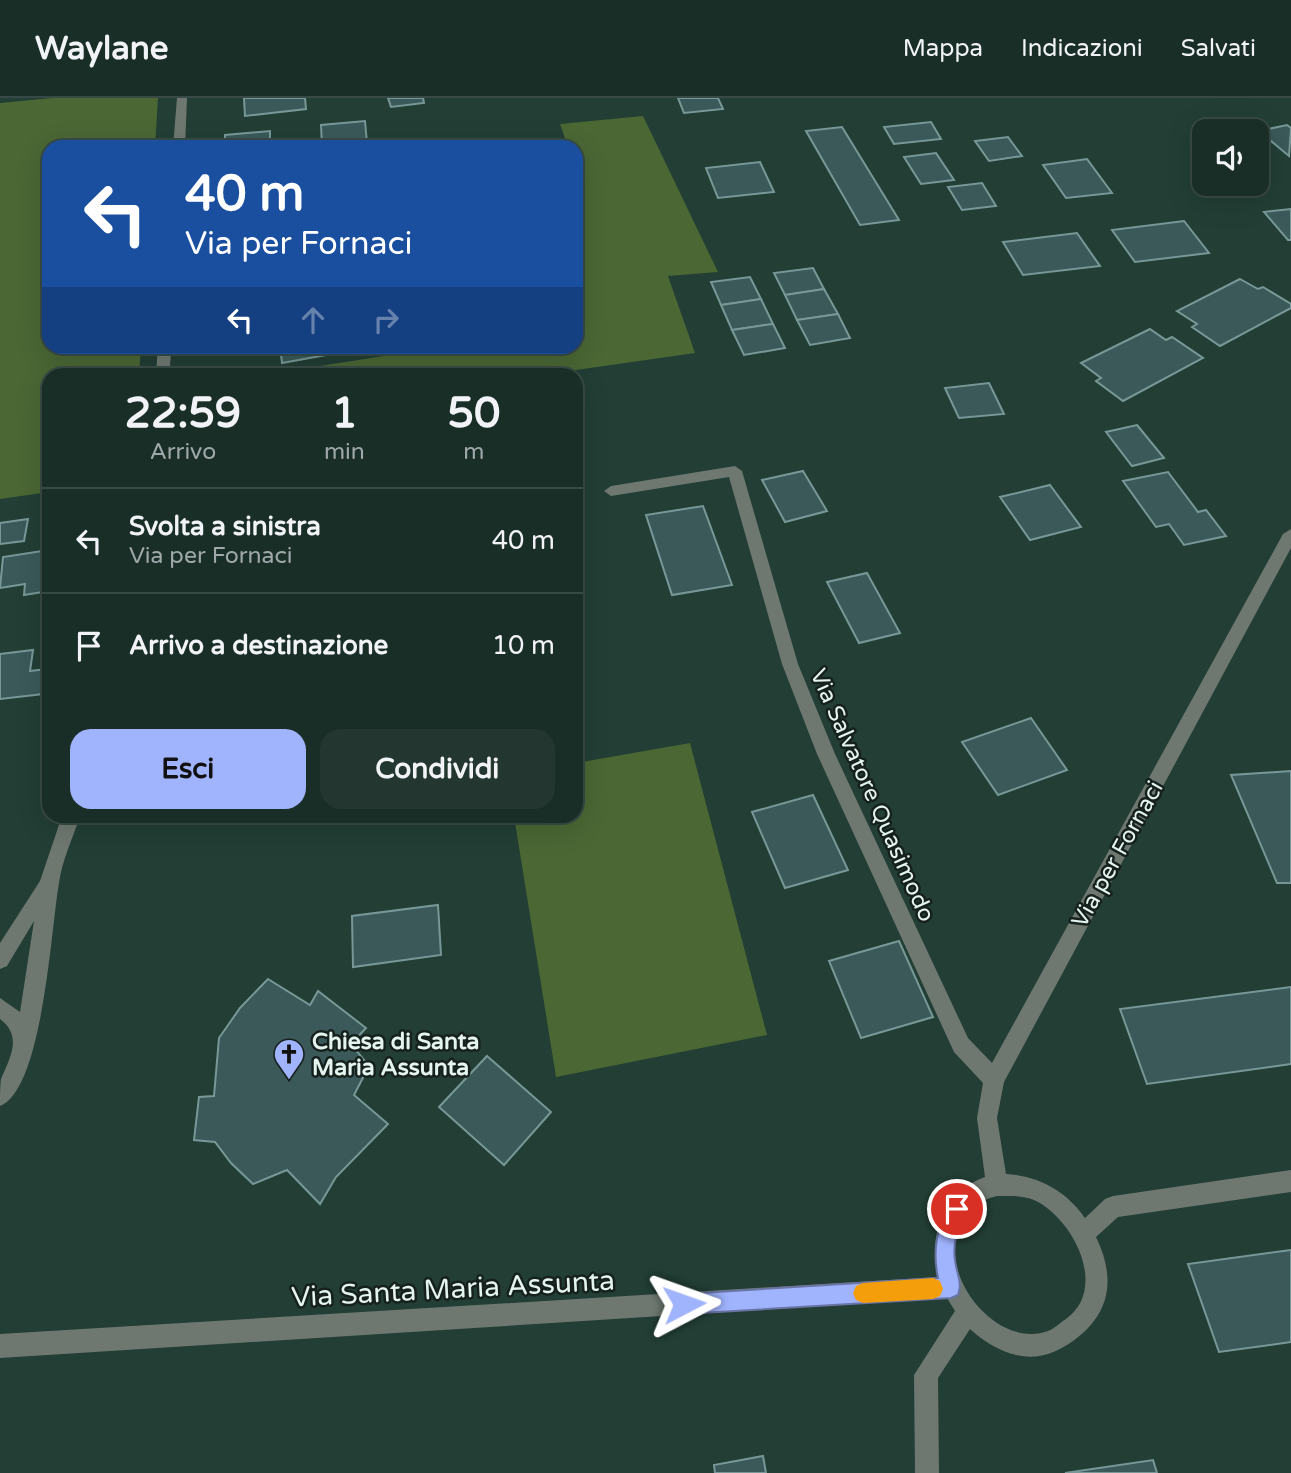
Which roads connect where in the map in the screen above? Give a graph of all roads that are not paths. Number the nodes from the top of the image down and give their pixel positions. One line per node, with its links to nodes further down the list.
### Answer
1 (182, 98): 2 (street)
2 (179, 140)
3 (611, 491): 10 (street, Via Salvatore Quasimodo)
4 (1291, 534): 10 (street, Via per Fornaci)
5 (69, 823): 6 (street)
6 (50, 879): 7 (street); 9 (street)
7 (0, 960)
8 (0, 1007): 9 (street)
9 (24, 1047): 11 (street)
10 (994, 1080): 13 (street, Via per Fornaci)
11 (0, 1096)
12 (1291, 1181): 14 (street)
13 (998, 1185): 14 (street); 15 (street)
14 (1084, 1233): 16 (street)
15 (951, 1287): 16 (street); 17 (street, Via Santa Maria Assunta)
16 (967, 1312): 18 (street)
17 (0, 1346)
18 (927, 1473)

